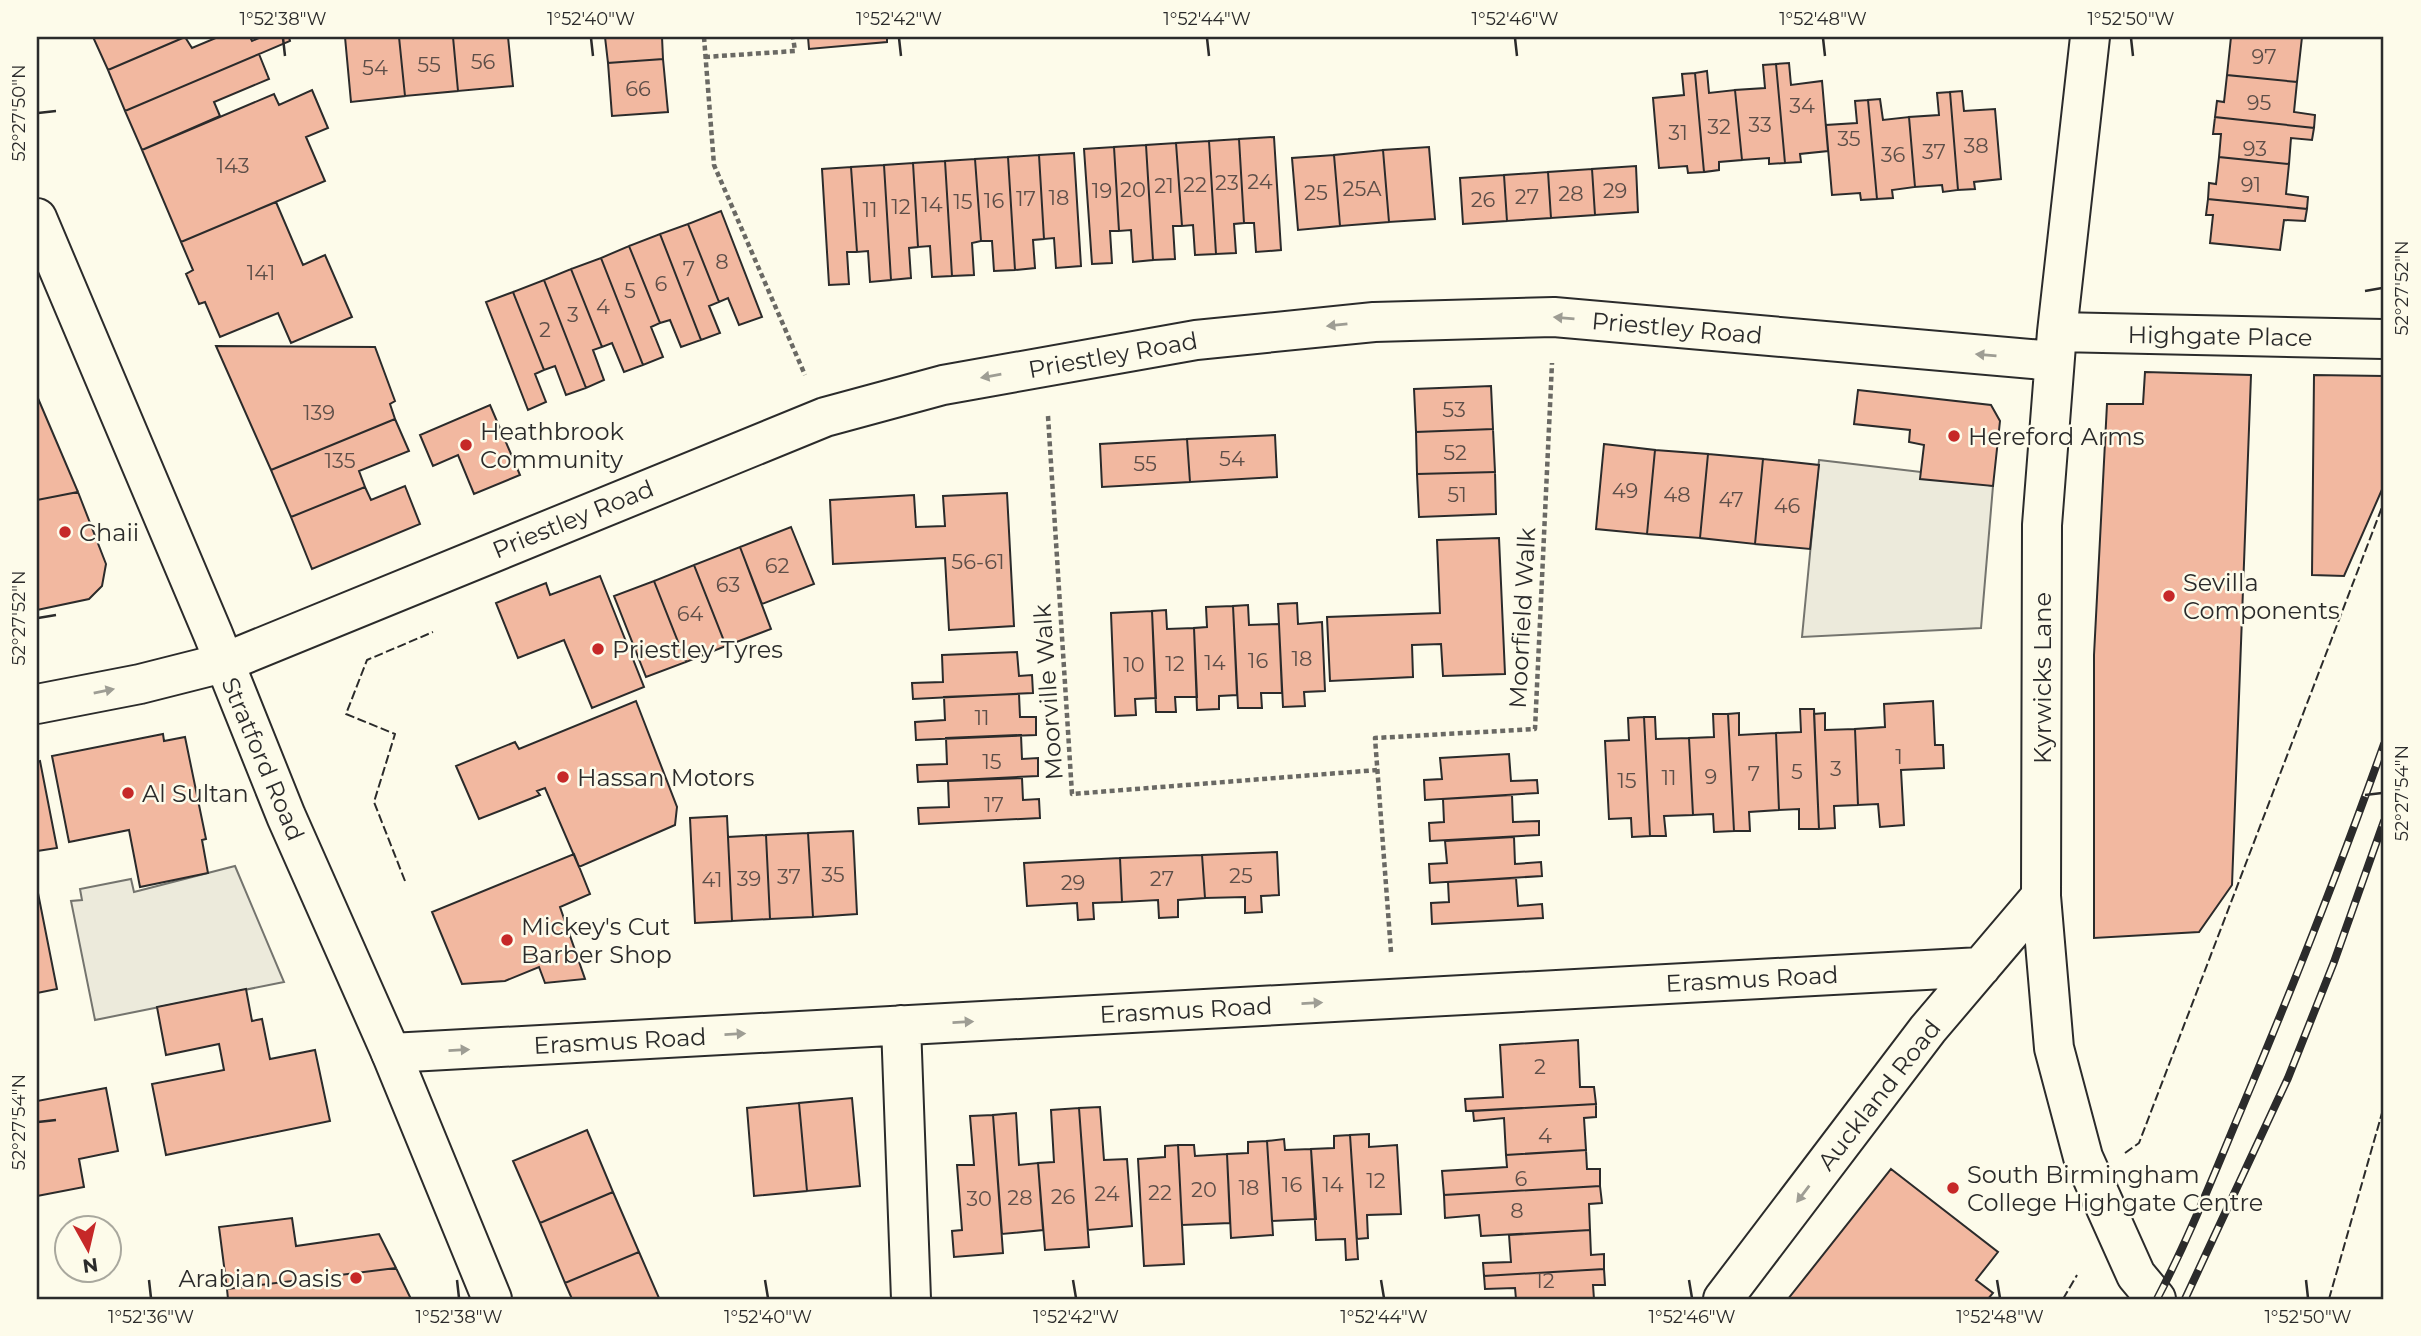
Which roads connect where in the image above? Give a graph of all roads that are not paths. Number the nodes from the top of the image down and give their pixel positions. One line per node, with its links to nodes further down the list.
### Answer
1 (2090, 37): 4 (main road, Kyrwicks Lane)
2 (37, 218): 5 (main road, Stratford Road)
3 (2384, 339): 4 (main road, Highgate Place)
4 (2055, 346): 5 (main road, Priestley Road, one-way to 5); 7 (main road, Kyrwicks Lane)
5 (223, 663): 6 (main road, Priestley Road, one-way to 5); 10 (main road, Stratford Road)
6 (37, 704)
7 (2041, 896): 8 (main road, Auckland Road); 14 (main road, Kyrwicks Lane)
8 (1981, 967): 9 (main road, Erasmus Road, one-way to 8); 13 (main road, Auckland Road, one-way to 13)
9 (901, 1025): 10 (main road, Erasmus Road, one-way to 9); 12 (main road)
10 (391, 1053): 11 (main road, Stratford Road)
11 (492, 1299)
12 (911, 1299)
13 (1723, 1299)
14 (2156, 1299)

